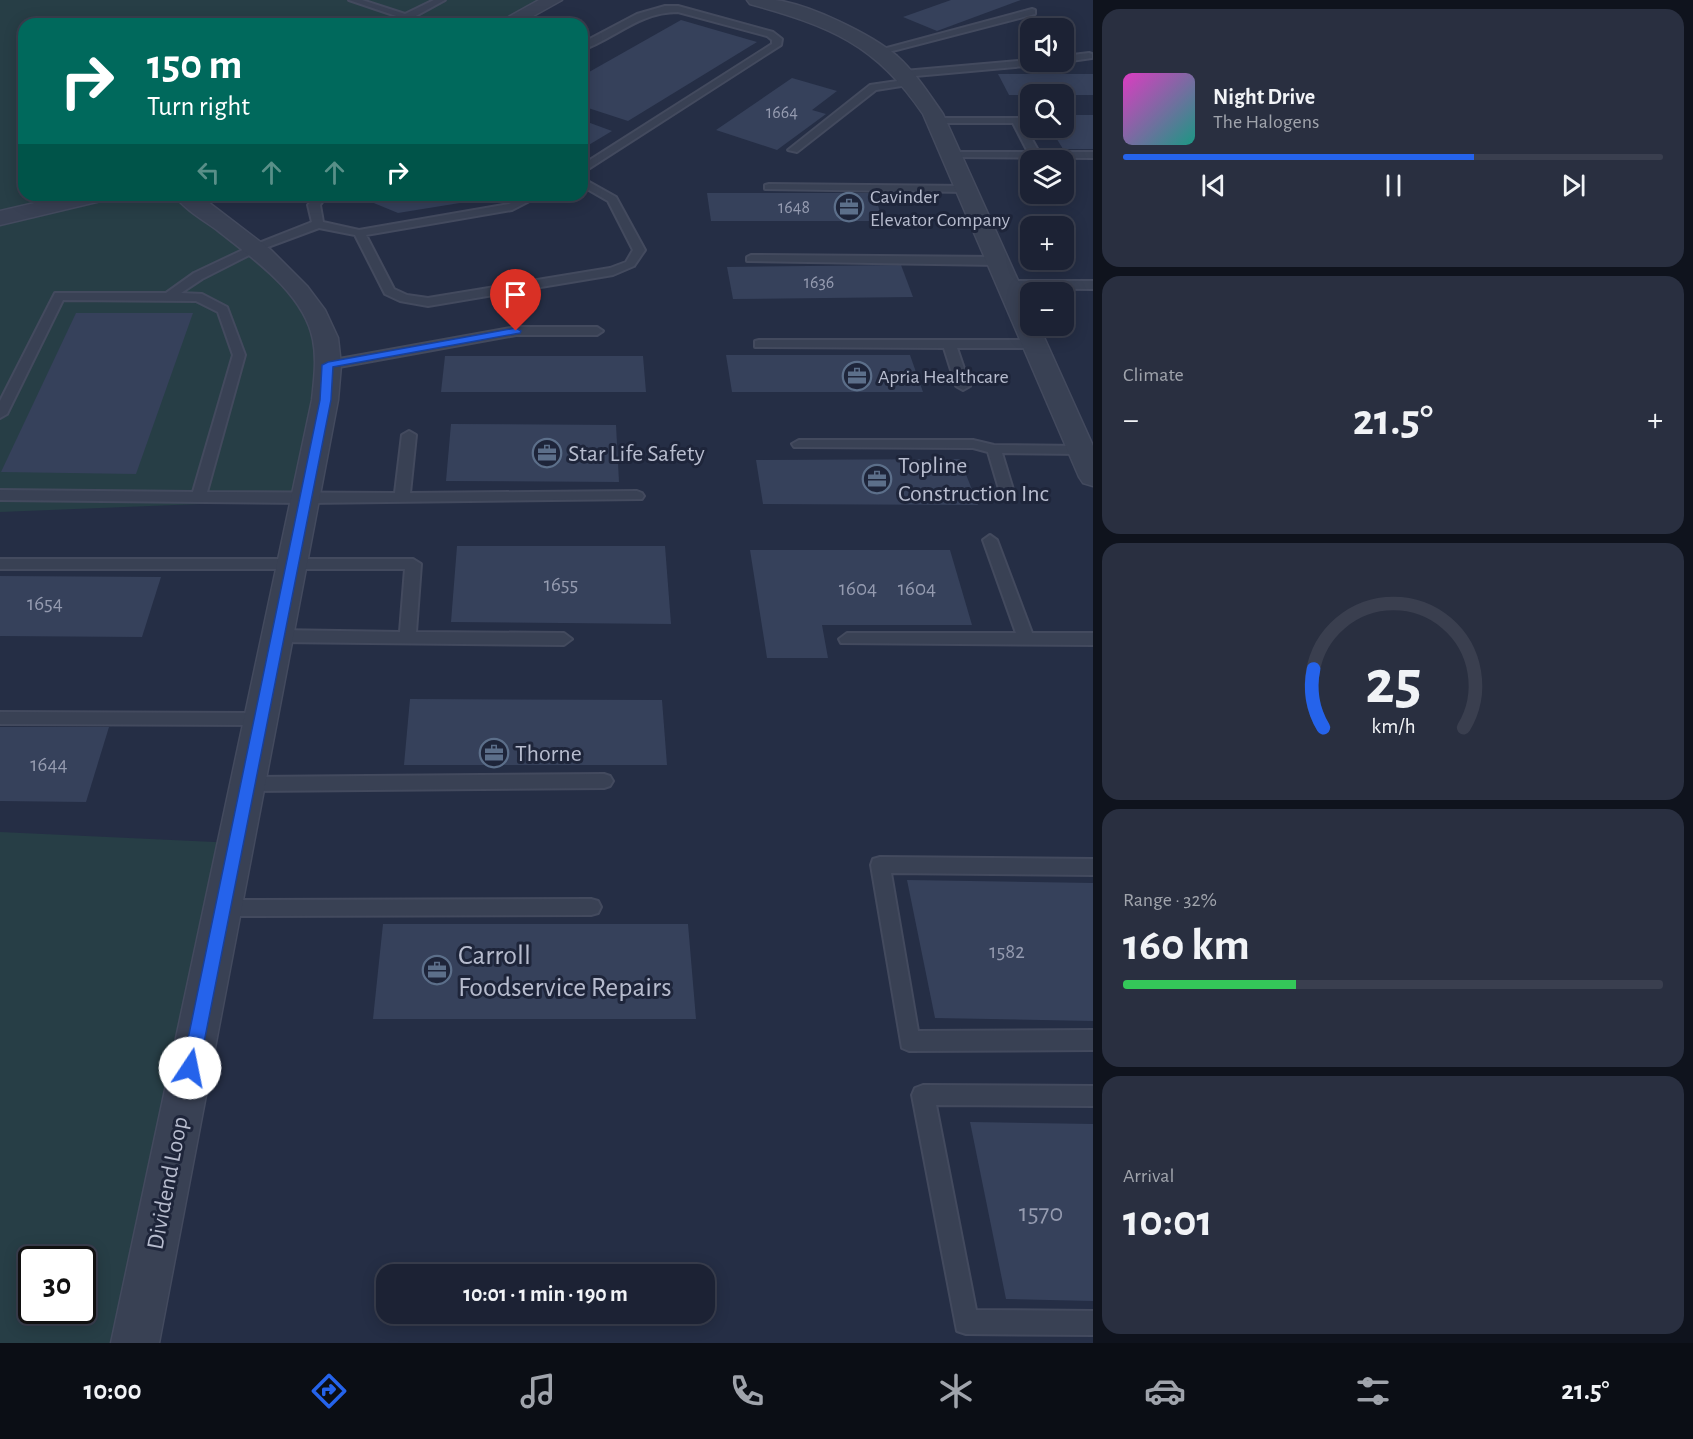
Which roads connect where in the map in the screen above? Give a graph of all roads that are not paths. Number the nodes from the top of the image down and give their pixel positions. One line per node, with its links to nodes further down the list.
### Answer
1 (353, 0): 6 (lane)
2 (441, 0): 6 (lane)
3 (553, 0): 8 (street)
4 (756, 0): 10 (street)
5 (1032, 12): 10 (lane)
6 (406, 16): 7 (lane)
7 (412, 18)
8 (517, 18)
9 (588, 44): 22 (lane)
10 (877, 52): 14 (street)
11 (1089, 56): 12 (lane)
12 (1074, 58)
13 (1020, 64): 14 (lane)
14 (907, 78): 15 (street); 16 (lane)
15 (936, 120): 17 (lane); 18 (street)
16 (793, 150)
17 (1032, 150)
18 (951, 155): 19 (lane); 25 (street)
19 (1020, 155)
20 (1074, 155): 21 (lane)
21 (1093, 155)
22 (588, 166)
23 (588, 185): 32 (lane)
24 (769, 187): 25 (lane)
25 (966, 189): 35 (street)
26 (72, 201): 30 (street)
27 (193, 201): 33 (street, Dividend Loop)
28 (317, 201): 31 (lane)
29 (524, 201): 32 (lane)
30 (0, 218)
31 (318, 224): 32 (lane); 33 (lane)
32 (359, 233)
33 (253, 249): 38 (lane); 43 (street, Dividend Loop)
34 (751, 259): 35 (lane)
35 (998, 261): 36 (street)
36 (1008, 285): 37 (lane); 42 (street)
37 (1093, 285)
38 (168, 297): 45 (lane); 52 (lane)
39 (597, 331): 43 (lane)
40 (759, 344): 41 (lane)
41 (949, 344): 42 (lane); 44 (lane)
42 (1034, 344): 47 (street)
43 (328, 365): 56 (street, Dividend Loop)
44 (963, 386)
45 (0, 414)
46 (410, 435): 55 (lane)
47 (1083, 441): 49 (lane); 50 (street)
48 (799, 444): 49 (lane)
49 (994, 449): 54 (lane)
50 (1093, 477)
51 (0, 495): 52 (lane)
52 (199, 496): 56 (lane)
53 (637, 496): 55 (lane)
54 (1008, 496)
55 (402, 497): 56 (lane)
56 (306, 498): 59 (street, Dividend Loop)
57 (990, 540): 64 (lane)
58 (0, 564): 59 (lane)
59 (292, 564): 60 (street, Dividend Loop); 61 (lane)
60 (278, 636): 61 (lane); 67 (street, Dividend Loop)
61 (407, 638): 62 (lane)
62 (564, 639)
63 (847, 639): 64 (lane)
64 (1026, 639): 65 (lane)
65 (1093, 639)
66 (0, 718): 67 (lane)
67 (261, 719): 69 (street, Dividend Loop)
68 (604, 781): 69 (lane)
69 (248, 784): 72 (street, Dividend Loop)
70 (1093, 867): 73 (lane)
71 (591, 907): 72 (lane)
72 (223, 908): 76 (street, Dividend Loop)
73 (1093, 1040)
74 (1093, 1096): 75 (lane)
75 (1093, 1323)
76 (135, 1343)

